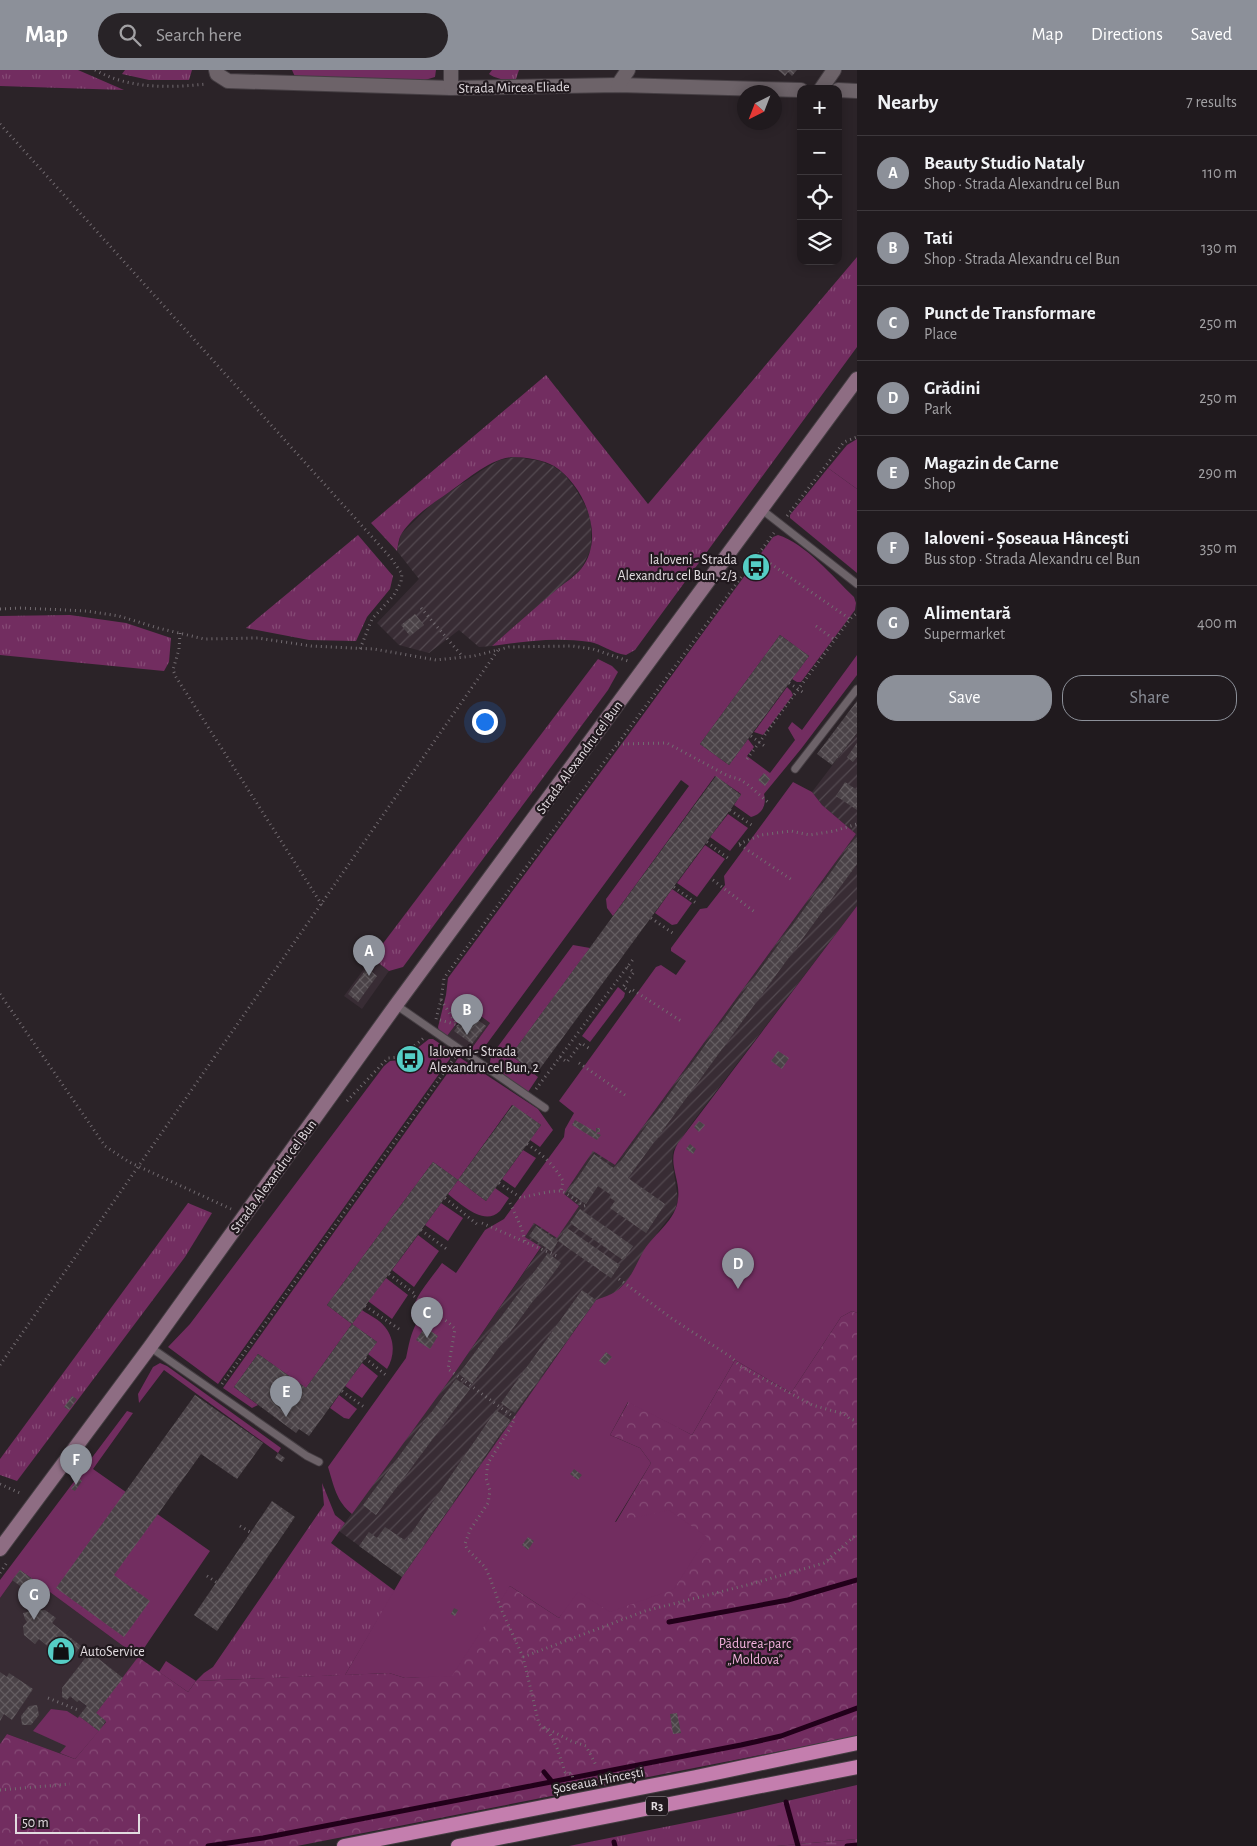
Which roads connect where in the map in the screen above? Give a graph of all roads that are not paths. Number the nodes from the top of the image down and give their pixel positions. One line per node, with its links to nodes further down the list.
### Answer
1 (216, 70): 7 (street, Strada Mircea Eliade)
2 (451, 70): 7 (street)
3 (628, 70): 5 (street)
4 (834, 70): 6 (street)
5 (618, 85): 7 (street, Strada Mircea Eliade); 8 (street, Strada Mircea Eliade)
6 (824, 85)
7 (451, 88)
8 (797, 90)
9 (842, 90): 10 (street)
10 (857, 91)
11 (857, 379): 12 (main road, Strada Alexandru cel Bun)
12 (761, 509): 13 (lane); 16 (main road, Strada Alexandru cel Bun)
13 (857, 584)
14 (857, 689): 15 (lane)
15 (795, 769)
16 (396, 1005): 17 (lane); 18 (main road, Strada Alexandru cel Bun)
17 (545, 1108)
18 (150, 1347): 19 (lane); 20 (main road, Strada Alexandru cel Bun)
19 (319, 1462)
20 (0, 1549)
21 (857, 1743): 23 (highway, Șoseaua Hîncești / R3)
22 (857, 1767): 24 (highway, R3)
23 (344, 1846)
24 (458, 1846)

